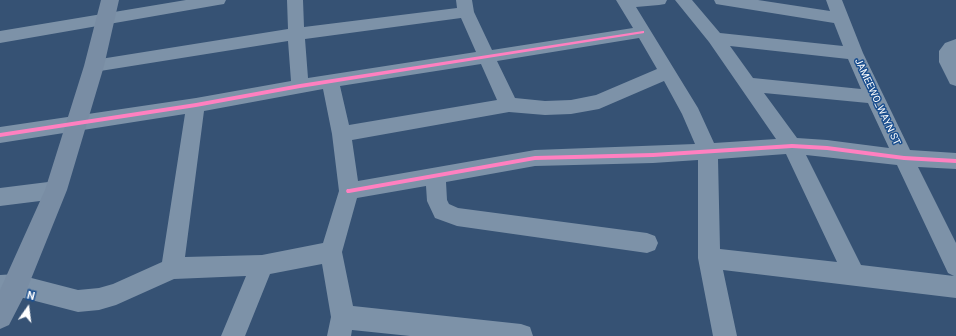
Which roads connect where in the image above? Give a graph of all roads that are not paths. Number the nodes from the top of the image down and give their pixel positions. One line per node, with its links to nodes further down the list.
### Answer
1 (218, 0): 9 (street)
2 (296, 0): 12 (street)
3 (659, 0): 7 (street)
4 (683, 0): 14 (street)
5 (722, 0): 10 (street)
6 (834, 0): 10 (street, JAMEEWO_WAYN ST)
7 (625, 1): 11 (street)
8 (465, 6): 12 (street); 17 (street)
9 (108, 9): 13 (street); 18 (street)
10 (841, 18): 16 (street, JAMEEWO_WAYN ST)
11 (643, 32): 17 (street); 19 (street)
12 (296, 34): 18 (street); 23 (street)
13 (0, 37)
14 (715, 38): 16 (street); 22 (street)
15 (956, 45): 20 (street)
16 (854, 53): 24 (street, JAMEEWO_WAYN ST)
17 (487, 56): 21 (street); 26 (street)
18 (94, 66): 27 (street)
19 (668, 72): 26 (street); 31 (street)
20 (956, 79)
21 (330, 82): 23 (street); 28 (street)
22 (747, 84): 24 (street); 30 (street)
23 (300, 86): 25 (street)
24 (874, 97): 32 (street, JAMEEWO_WAYN ST)
25 (196, 105): 27 (street); 43 (street)
26 (509, 105): 28 (street)
27 (77, 124): 29 (street); 35 (street)
28 (342, 134): 36 (street)
29 (0, 135)
30 (792, 146): 31 (street); 32 (street); 44 (street)
31 (708, 152): 34 (street); 40 (street)
32 (904, 158): 33 (street); 42 (street, JAMEEWO_WAYN ST)
33 (956, 161)
34 (436, 176): 36 (street); 38 (street)
35 (56, 190): 37 (street); 45 (street)
36 (349, 191): 39 (street)
37 (0, 197)
38 (647, 243)
39 (331, 252): 41 (street); 48 (street)
40 (709, 258): 44 (street); 51 (street)
41 (262, 265): 43 (street); 49 (street)
42 (956, 266)
43 (172, 268): 45 (street)
44 (854, 274): 46 (street)
45 (8, 286): 47 (street)
46 (956, 287)
47 (0, 316)
48 (341, 326): 50 (street)
49 (233, 336)
50 (521, 336)
51 (725, 336)

